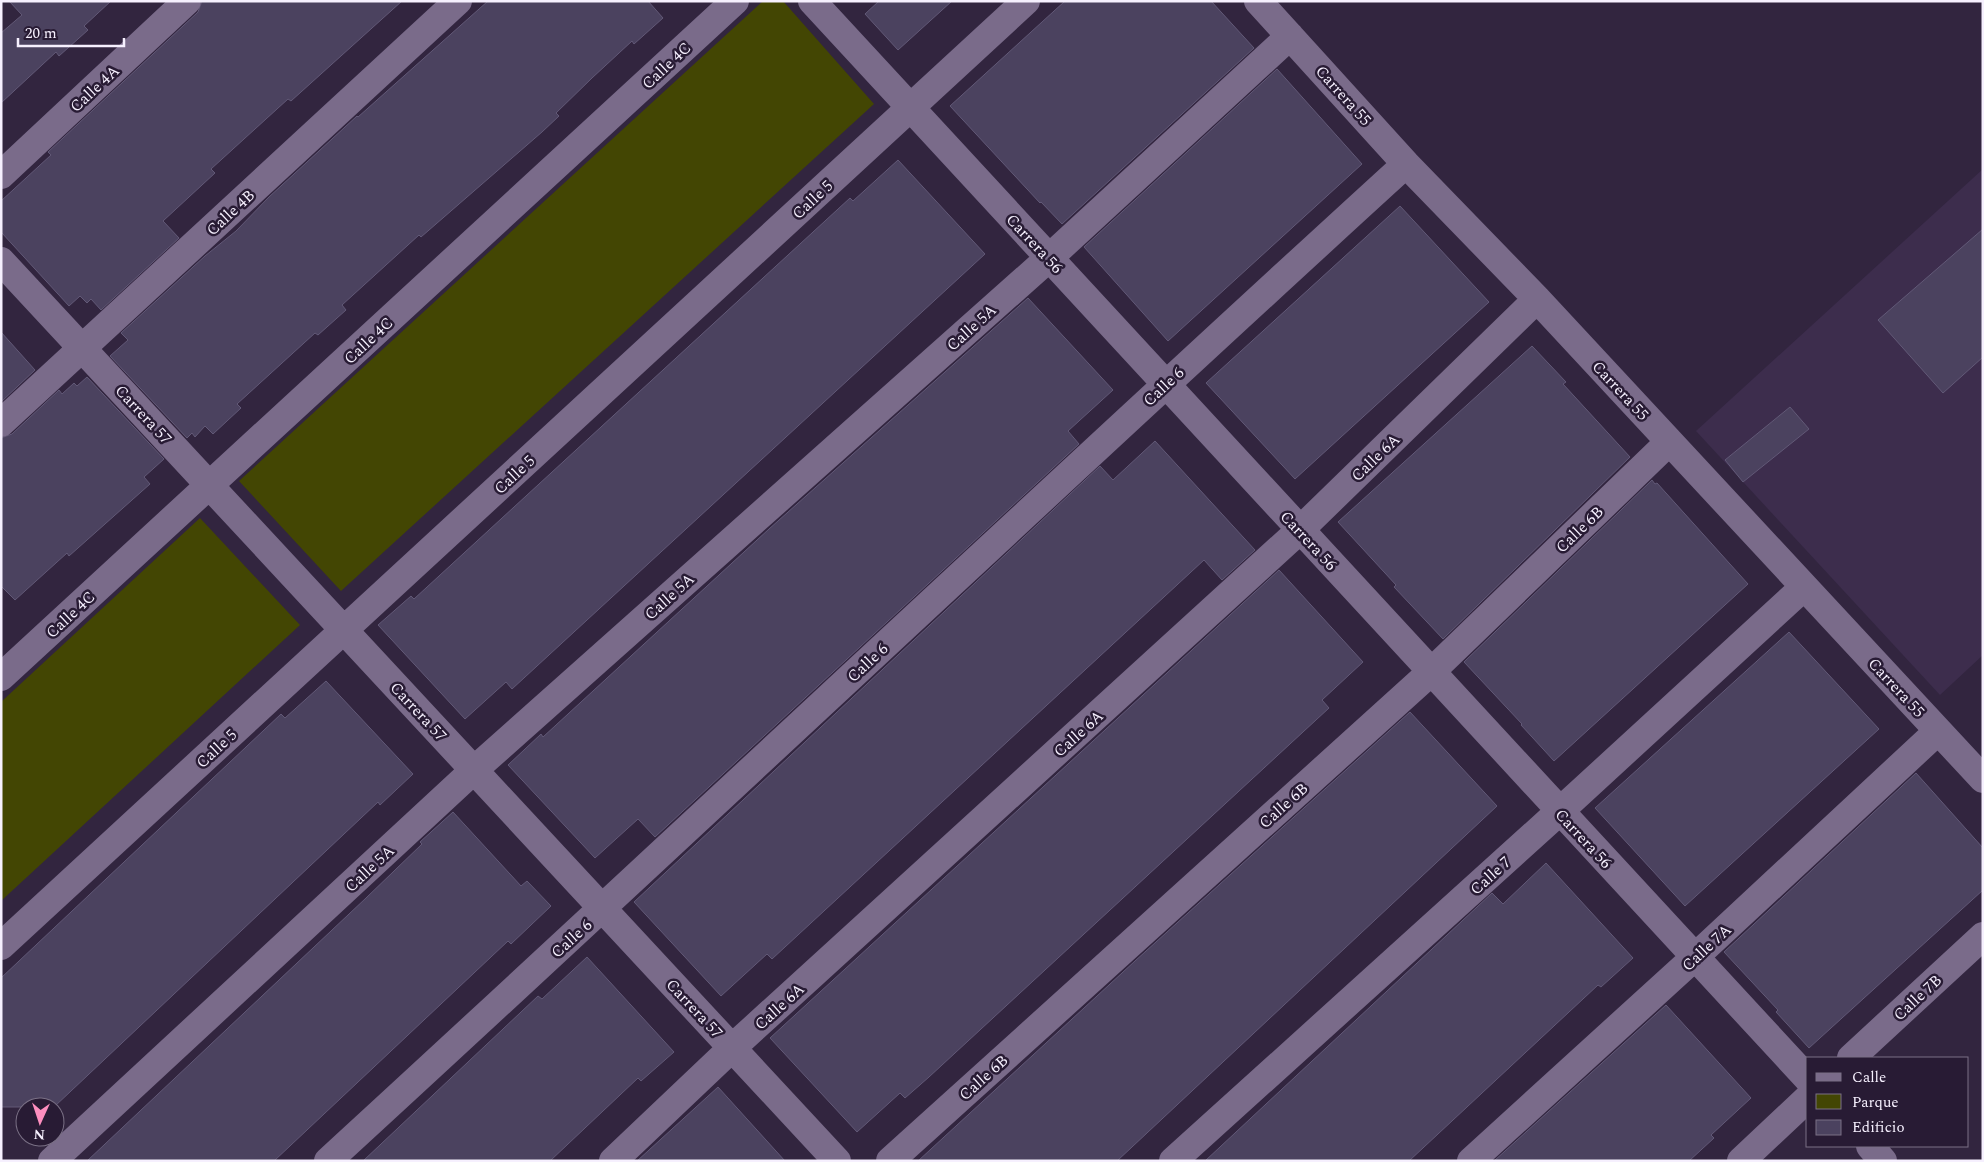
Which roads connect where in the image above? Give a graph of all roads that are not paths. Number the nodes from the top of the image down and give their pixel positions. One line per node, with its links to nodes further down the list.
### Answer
1 (187, 1): 10 (street, Calle 4A)
2 (458, 1): 14 (street, Calle 4B)
3 (735, 1): 18 (street, Calle 4C)
4 (812, 1): 8 (street, Carrera 56)
5 (1026, 1): 8 (street, Calle 5)
6 (1258, 1): 7 (street, Carrera 55)
7 (1290, 36): 9 (street, Carrera 55); 11 (street, Calle 5A)
8 (910, 109): 11 (street, Carrera 56); 21 (street, Calle 5)
9 (1406, 164): 13 (street, Carrera 55); 15 (street, Calle 6)
10 (1, 175)
11 (1049, 258): 15 (street, Carrera 56); 25 (street, Calle 5A)
12 (1, 261): 14 (street, Carrera 57)
13 (1537, 299): 17 (street, Carrera 55); 19 (street, Calle 6A)
14 (82, 348): 16 (street, Calle 4B); 18 (street, Carrera 57)
15 (1165, 384): 19 (street, Carrera 56); 28 (street, Calle 6)
16 (1, 423)
17 (1670, 442): 20 (street, Carrera 55); 22 (street, Calle 6B)
18 (210, 486): 21 (street, Carrera 57); 23 (street, Calle 4C)
19 (1300, 530): 22 (street, Carrera 56); 32 (street, Calle 6A)
20 (1804, 586): 24 (street, Carrera 55); 27 (street, Calle 7)
21 (344, 631): 25 (street, Carrera 57); 30 (street, Calle 5)
22 (1431, 672): 27 (street, Carrera 56); 41 (street, Calle 6B)
23 (1, 677)
24 (1938, 731): 26 (street, Carrera 55); 31 (street, Calle 7A)
25 (474, 770): 28 (street, Carrera 57); 37 (street, Calle 5A)
26 (1983, 779)
27 (1560, 811): 31 (street, Carrera 56); 42 (street, Calle 7)
28 (603, 909): 32 (street, Carrera 57); 38 (street, Calle 6)
29 (1983, 936): 33 (street, Calle 7B)
30 (1, 946)
31 (1695, 957): 34 (street, Carrera 56); 43 (street, Calle 7A)
32 (732, 1048): 39 (street, Calle 6A); 40 (street, Carrera 57)
33 (1852, 1057)
34 (1806, 1077)
35 (1806, 1100): 44 (street)
36 (1871, 1147): 45 (street)
37 (52, 1161)
38 (328, 1161)
39 (613, 1161)
40 (837, 1161)
41 (890, 1161)
42 (1173, 1161)
43 (1471, 1161)
44 (1741, 1161)
45 (1883, 1161)

